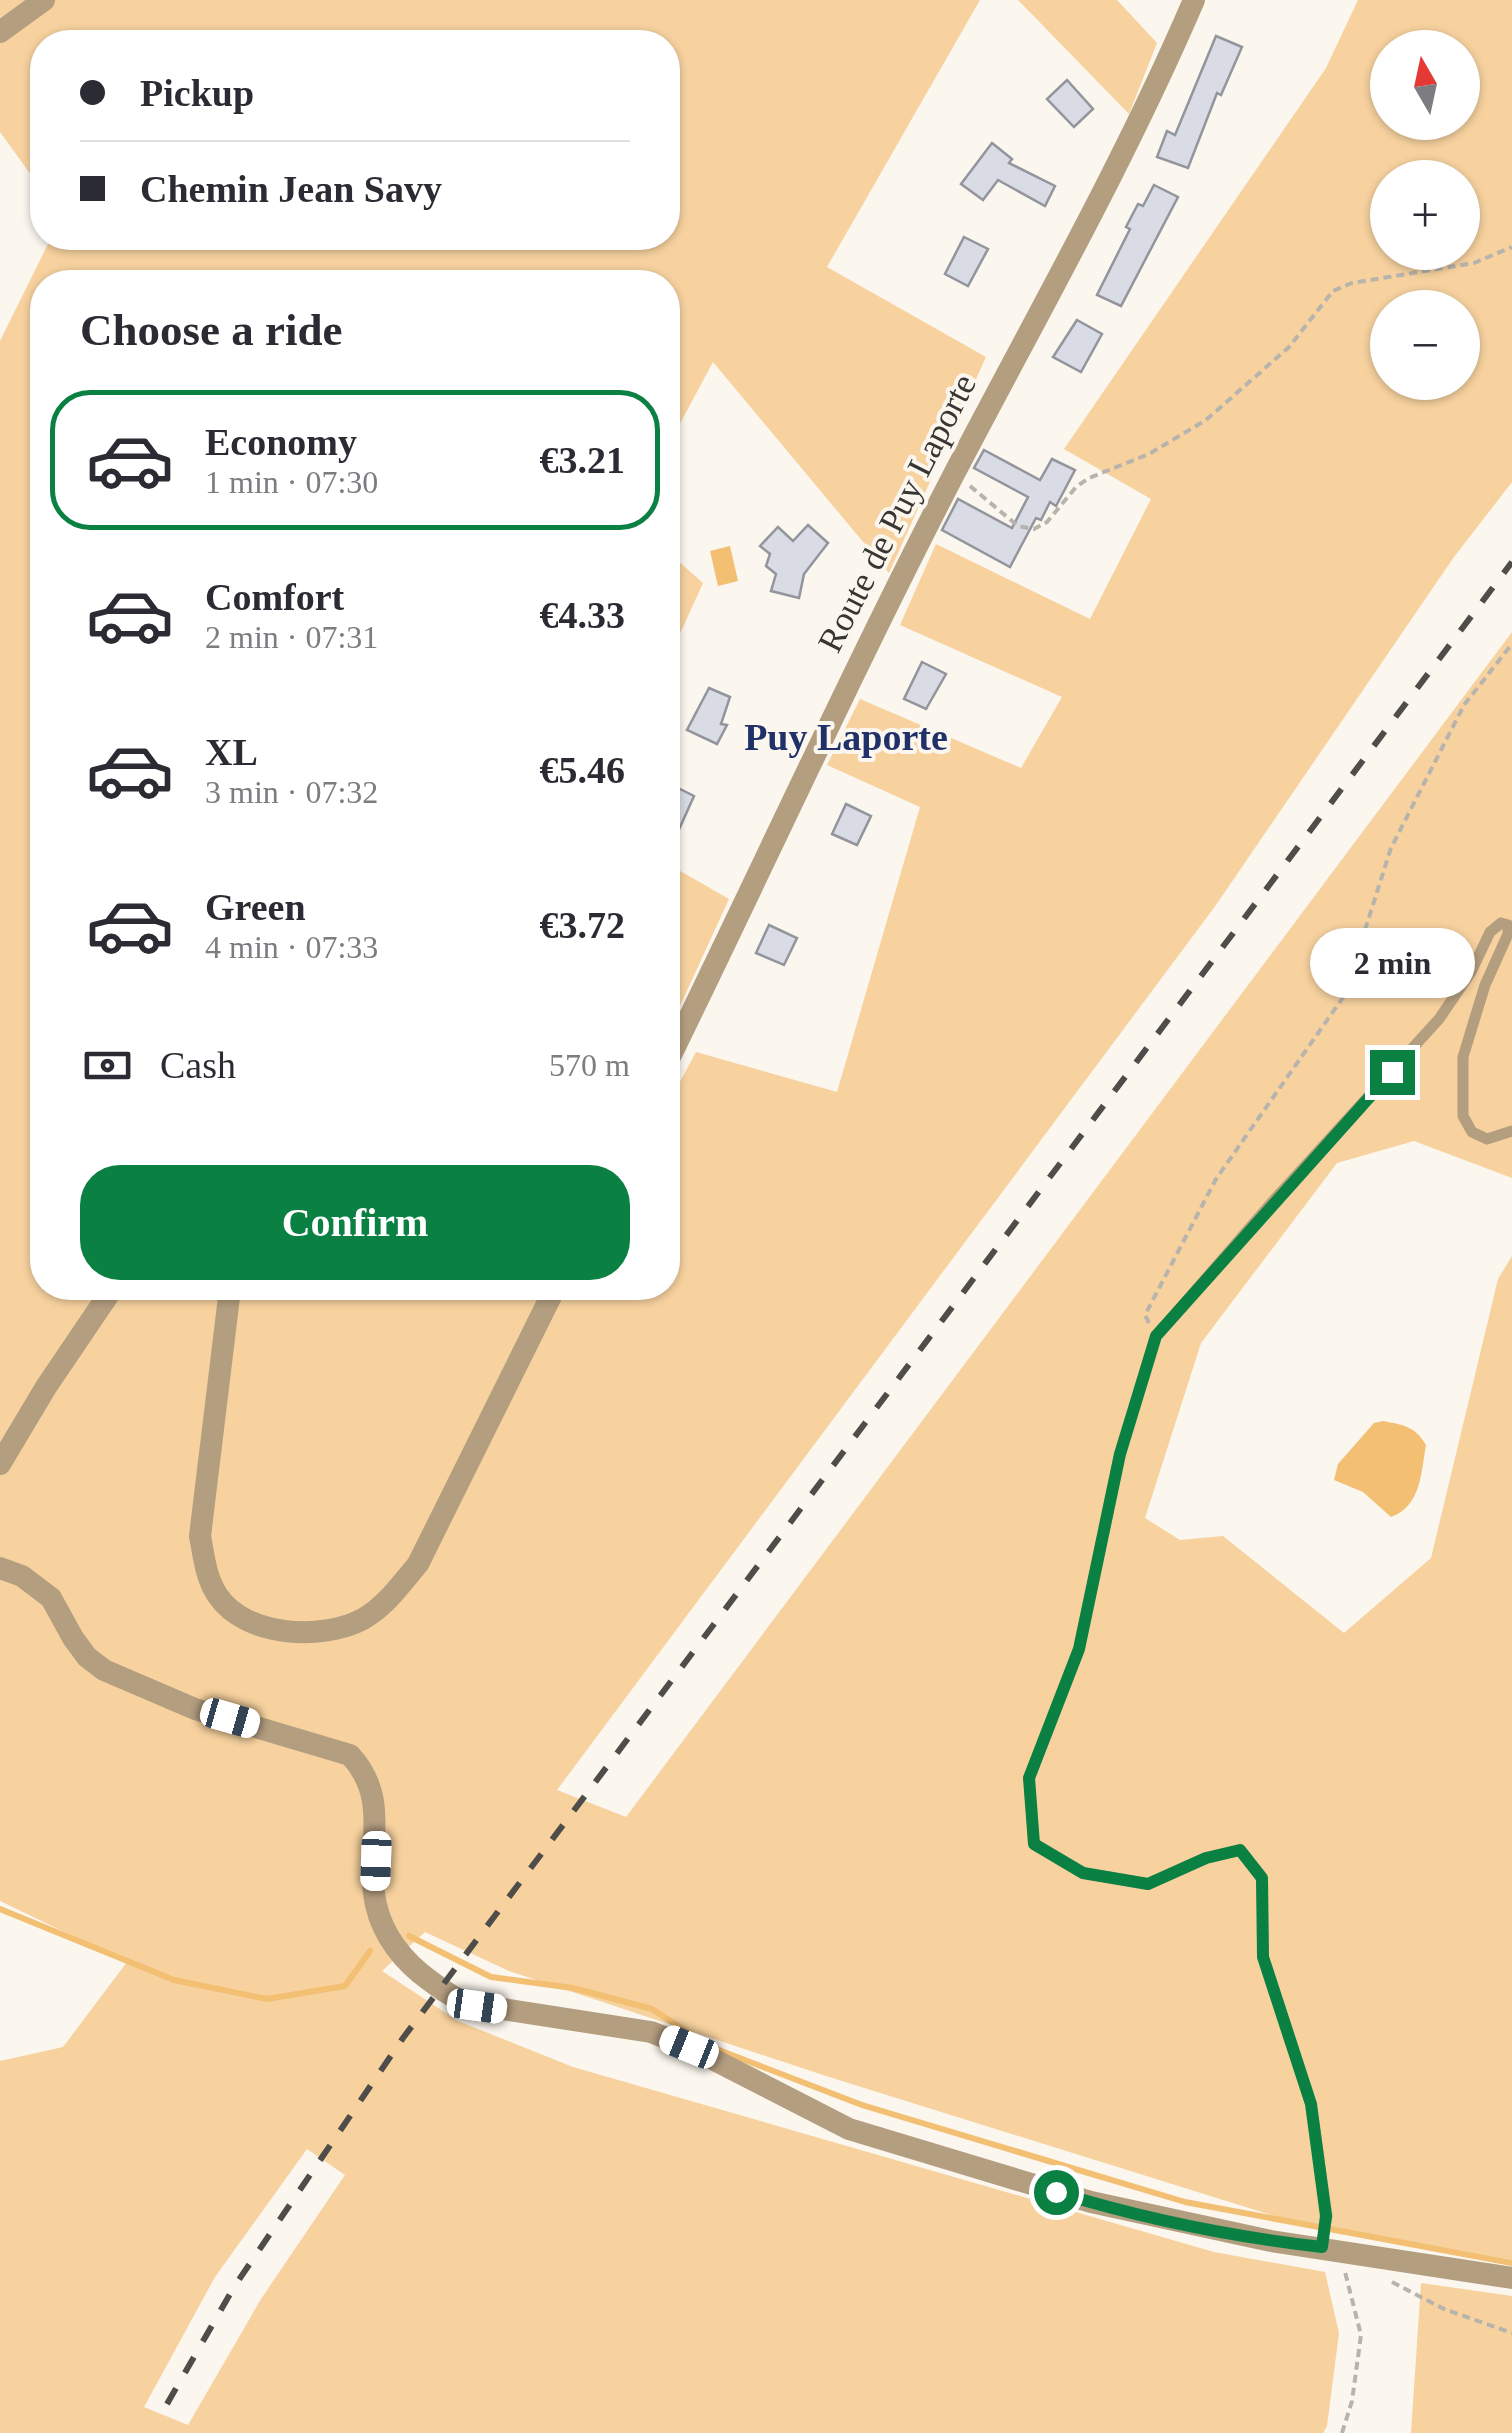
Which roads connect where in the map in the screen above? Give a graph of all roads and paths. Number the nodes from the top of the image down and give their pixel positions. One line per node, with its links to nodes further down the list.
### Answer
1 (44, 0): 3 (street)
2 (1194, 0): 5 (street, Route de Puy Laporte)
3 (0, 32)
4 (1512, 248): 5 (path)
5 (954, 474): 7 (street, Route de Puy Laporte)
6 (1512, 644): 12 (path)
7 (680, 1036)
8 (1512, 1131): 12 (lane)
9 (105, 1300): 13 (street)
10 (230, 1300): 11 (street)
11 (549, 1300)
12 (1156, 1336): 15 (lane)
13 (0, 1464)
14 (0, 1568): 15 (street)
15 (1322, 2247): 16 (street)
16 (1345, 2252): 17 (street); 20 (path)
17 (1512, 2278)
18 (1387, 2279): 19 (path)
19 (1512, 2333)
20 (1342, 2433)

